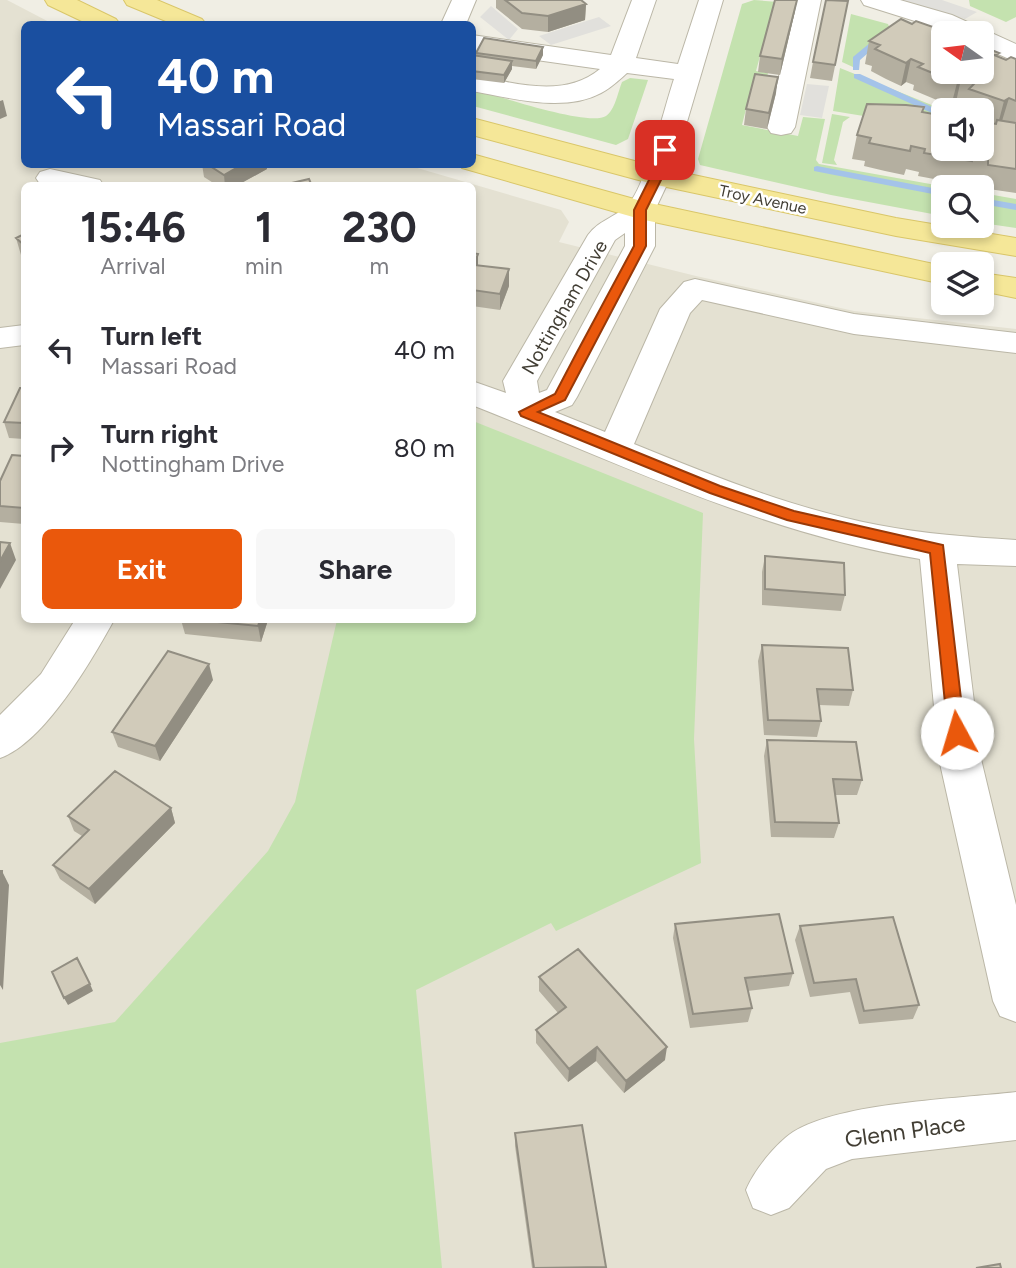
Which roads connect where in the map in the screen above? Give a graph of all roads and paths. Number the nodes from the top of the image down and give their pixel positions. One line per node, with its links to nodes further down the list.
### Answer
1 (57, 0): 8 (main road)
2 (136, 0): 9 (main road)
3 (464, 0): 10 (street)
4 (644, 0): 15 (street)
5 (711, 0): 16 (street)
6 (809, 0): 19 (street)
7 (873, 0): 11 (street)
8 (101, 21)
9 (186, 21)
10 (455, 21)
11 (945, 21)
12 (994, 43): 14 (street)
13 (476, 44): 15 (street)
14 (1016, 54)
15 (621, 64): 16 (street); 17 (street)
16 (688, 73): 21 (street)
17 (476, 84)
18 (476, 127): 21 (main road, Troy Avenue)
19 (781, 127)
20 (476, 163): 24 (main road, Troy Avenue)
21 (657, 176): 24 (street); 25 (main road, Troy Avenue)
22 (50, 178): 23 (street)
23 (70, 182)
24 (640, 210): 26 (main road, Troy Avenue); 33 (street, Nottingham Drive); 33 (street, Nottingham Drive)
25 (1016, 247)
26 (931, 272)
27 (994, 284): 28 (main road)
28 (1016, 288)
29 (21, 335): 30 (street)
30 (0, 338)
31 (1016, 343): 34 (street)
32 (476, 394): 33 (street)
33 (526, 412): 34 (street)
34 (615, 449): 35 (street)
35 (937, 549): 36 (street); 39 (street)
36 (1016, 553)
37 (93, 623): 38 (street)
38 (0, 741)
39 (1016, 1001)
40 (1016, 1116): 41 (street, Glenn Place)
41 (771, 1190)

